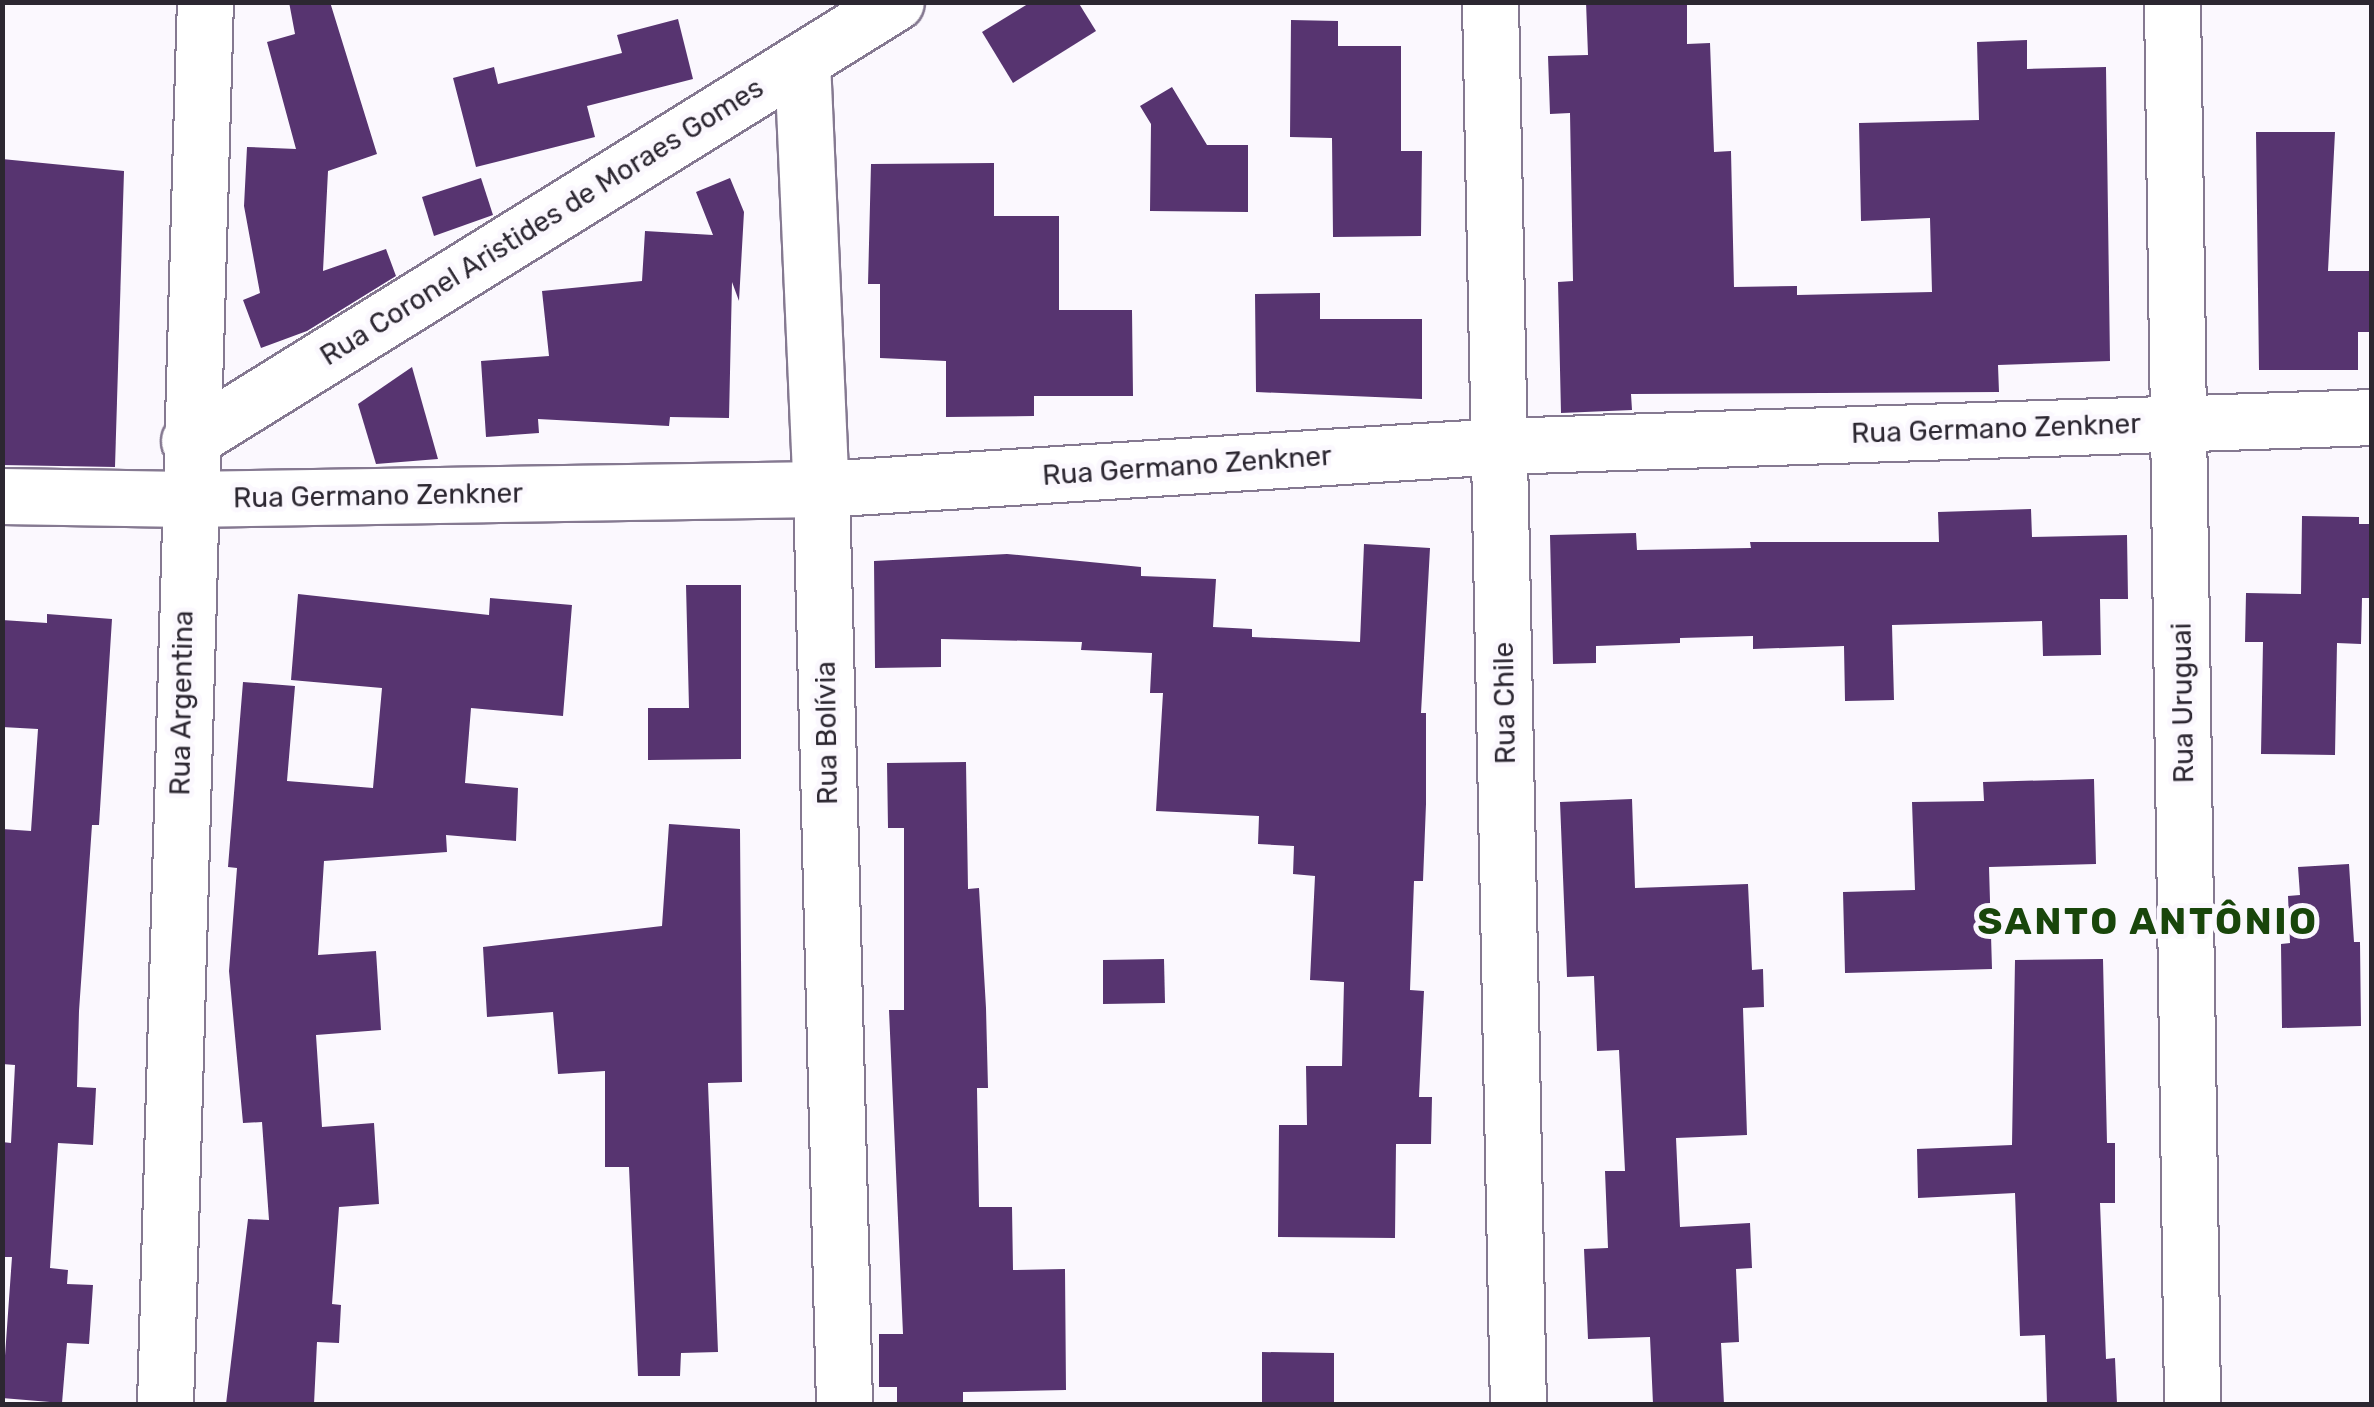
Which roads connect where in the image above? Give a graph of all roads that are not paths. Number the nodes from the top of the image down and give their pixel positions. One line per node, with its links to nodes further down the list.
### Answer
1 (205, 2): 8 (street, Rua Argentina)
2 (896, 2): 5 (street, Rua Coronel Aristides de Moraes Gomes)
3 (1490, 2): 9 (street, Rua Chile)
4 (2172, 2): 7 (street, Rua Uruguai)
5 (802, 61): 8 (street, Rua Coronel Aristides de Moraes Gomes); 10 (street, Rua Bolívia)
6 (2372, 418): 7 (street, Rua Germano Zenkner)
7 (2179, 423): 9 (street, Rua Germano Zenkner); 16 (street, Rua Uruguai)
8 (188, 441): 12 (street, Rua Argentina)
9 (1500, 446): 10 (street, Rua Germano Zenkner); 15 (street, Rua Chile)
10 (821, 489): 12 (street, Rua Germano Zenkner); 14 (street, Rua Bolívia)
11 (2, 496): 12 (street, Rua Germano Zenkner)
12 (187, 499): 13 (street, Rua Argentina)
13 (165, 1404)
14 (844, 1404)
15 (1518, 1404)
16 (2192, 1404)

